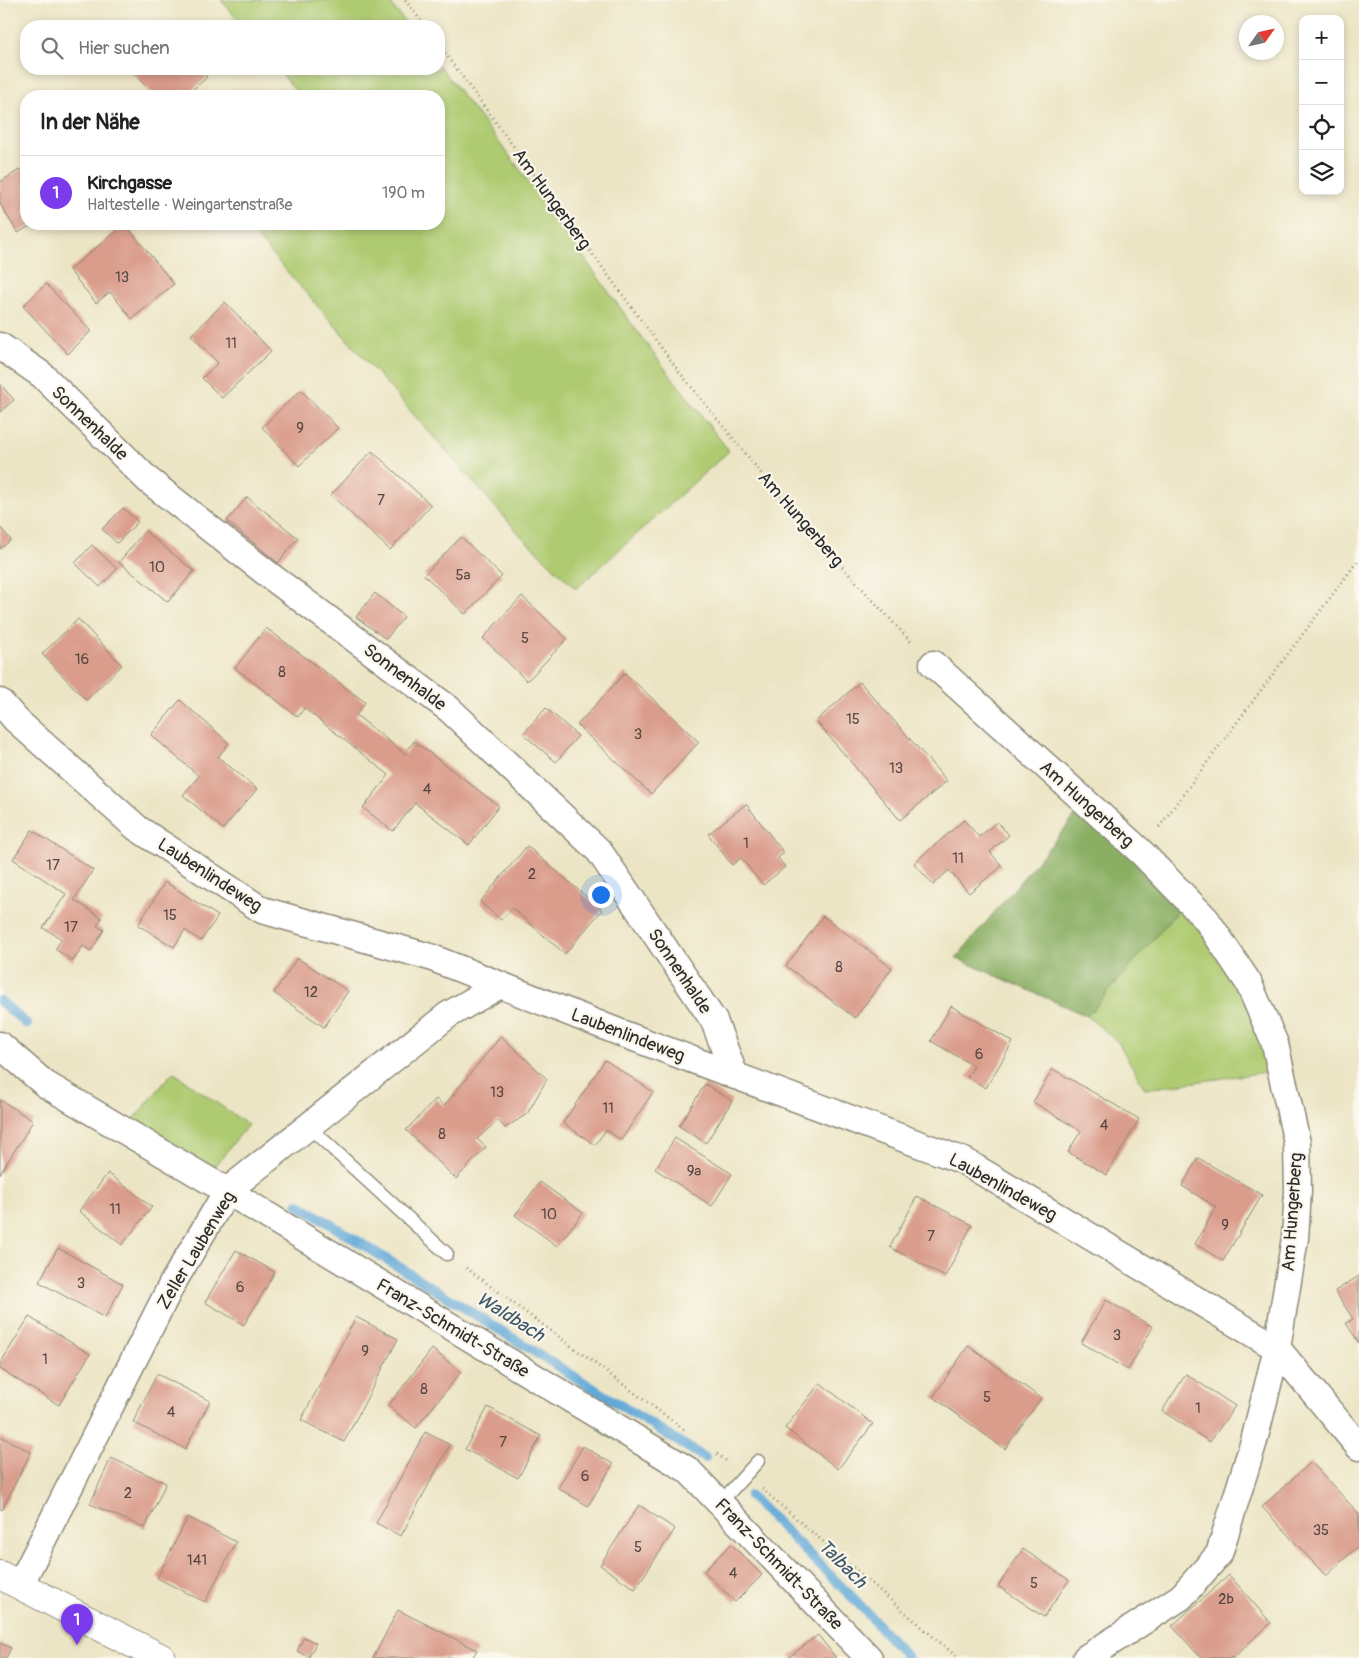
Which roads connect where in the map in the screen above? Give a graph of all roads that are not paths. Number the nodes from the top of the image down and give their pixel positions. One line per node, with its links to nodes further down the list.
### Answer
1 (0, 346): 6 (street, Sonnenhalde)
2 (932, 664): 10 (street, Am Hungerberg)
3 (0, 702): 4 (street, Laubenlindeweg)
4 (500, 985): 6 (street, Laubenlindeweg); 7 (street, Zeller Laubenweg)
5 (0, 1045): 8 (street, Franz-Schmidt-Straße)
6 (736, 1076): 10 (street, Laubenlindeweg)
7 (308, 1126): 8 (street, Zeller Laubenweg); 9 (lane)
8 (227, 1191): 13 (street, Franz-Schmidt-Straße); 14 (street, Zeller Laubenweg)
9 (447, 1254)
10 (1277, 1348): 11 (street, Laubenlindeweg); 17 (street, Am Hungerberg)
11 (1359, 1447)
12 (758, 1461): 13 (lane)
13 (720, 1503): 16 (street, Franz-Schmidt-Straße)
14 (10, 1580): 15 (street)
15 (161, 1658)
16 (869, 1658)
17 (1086, 1658)

